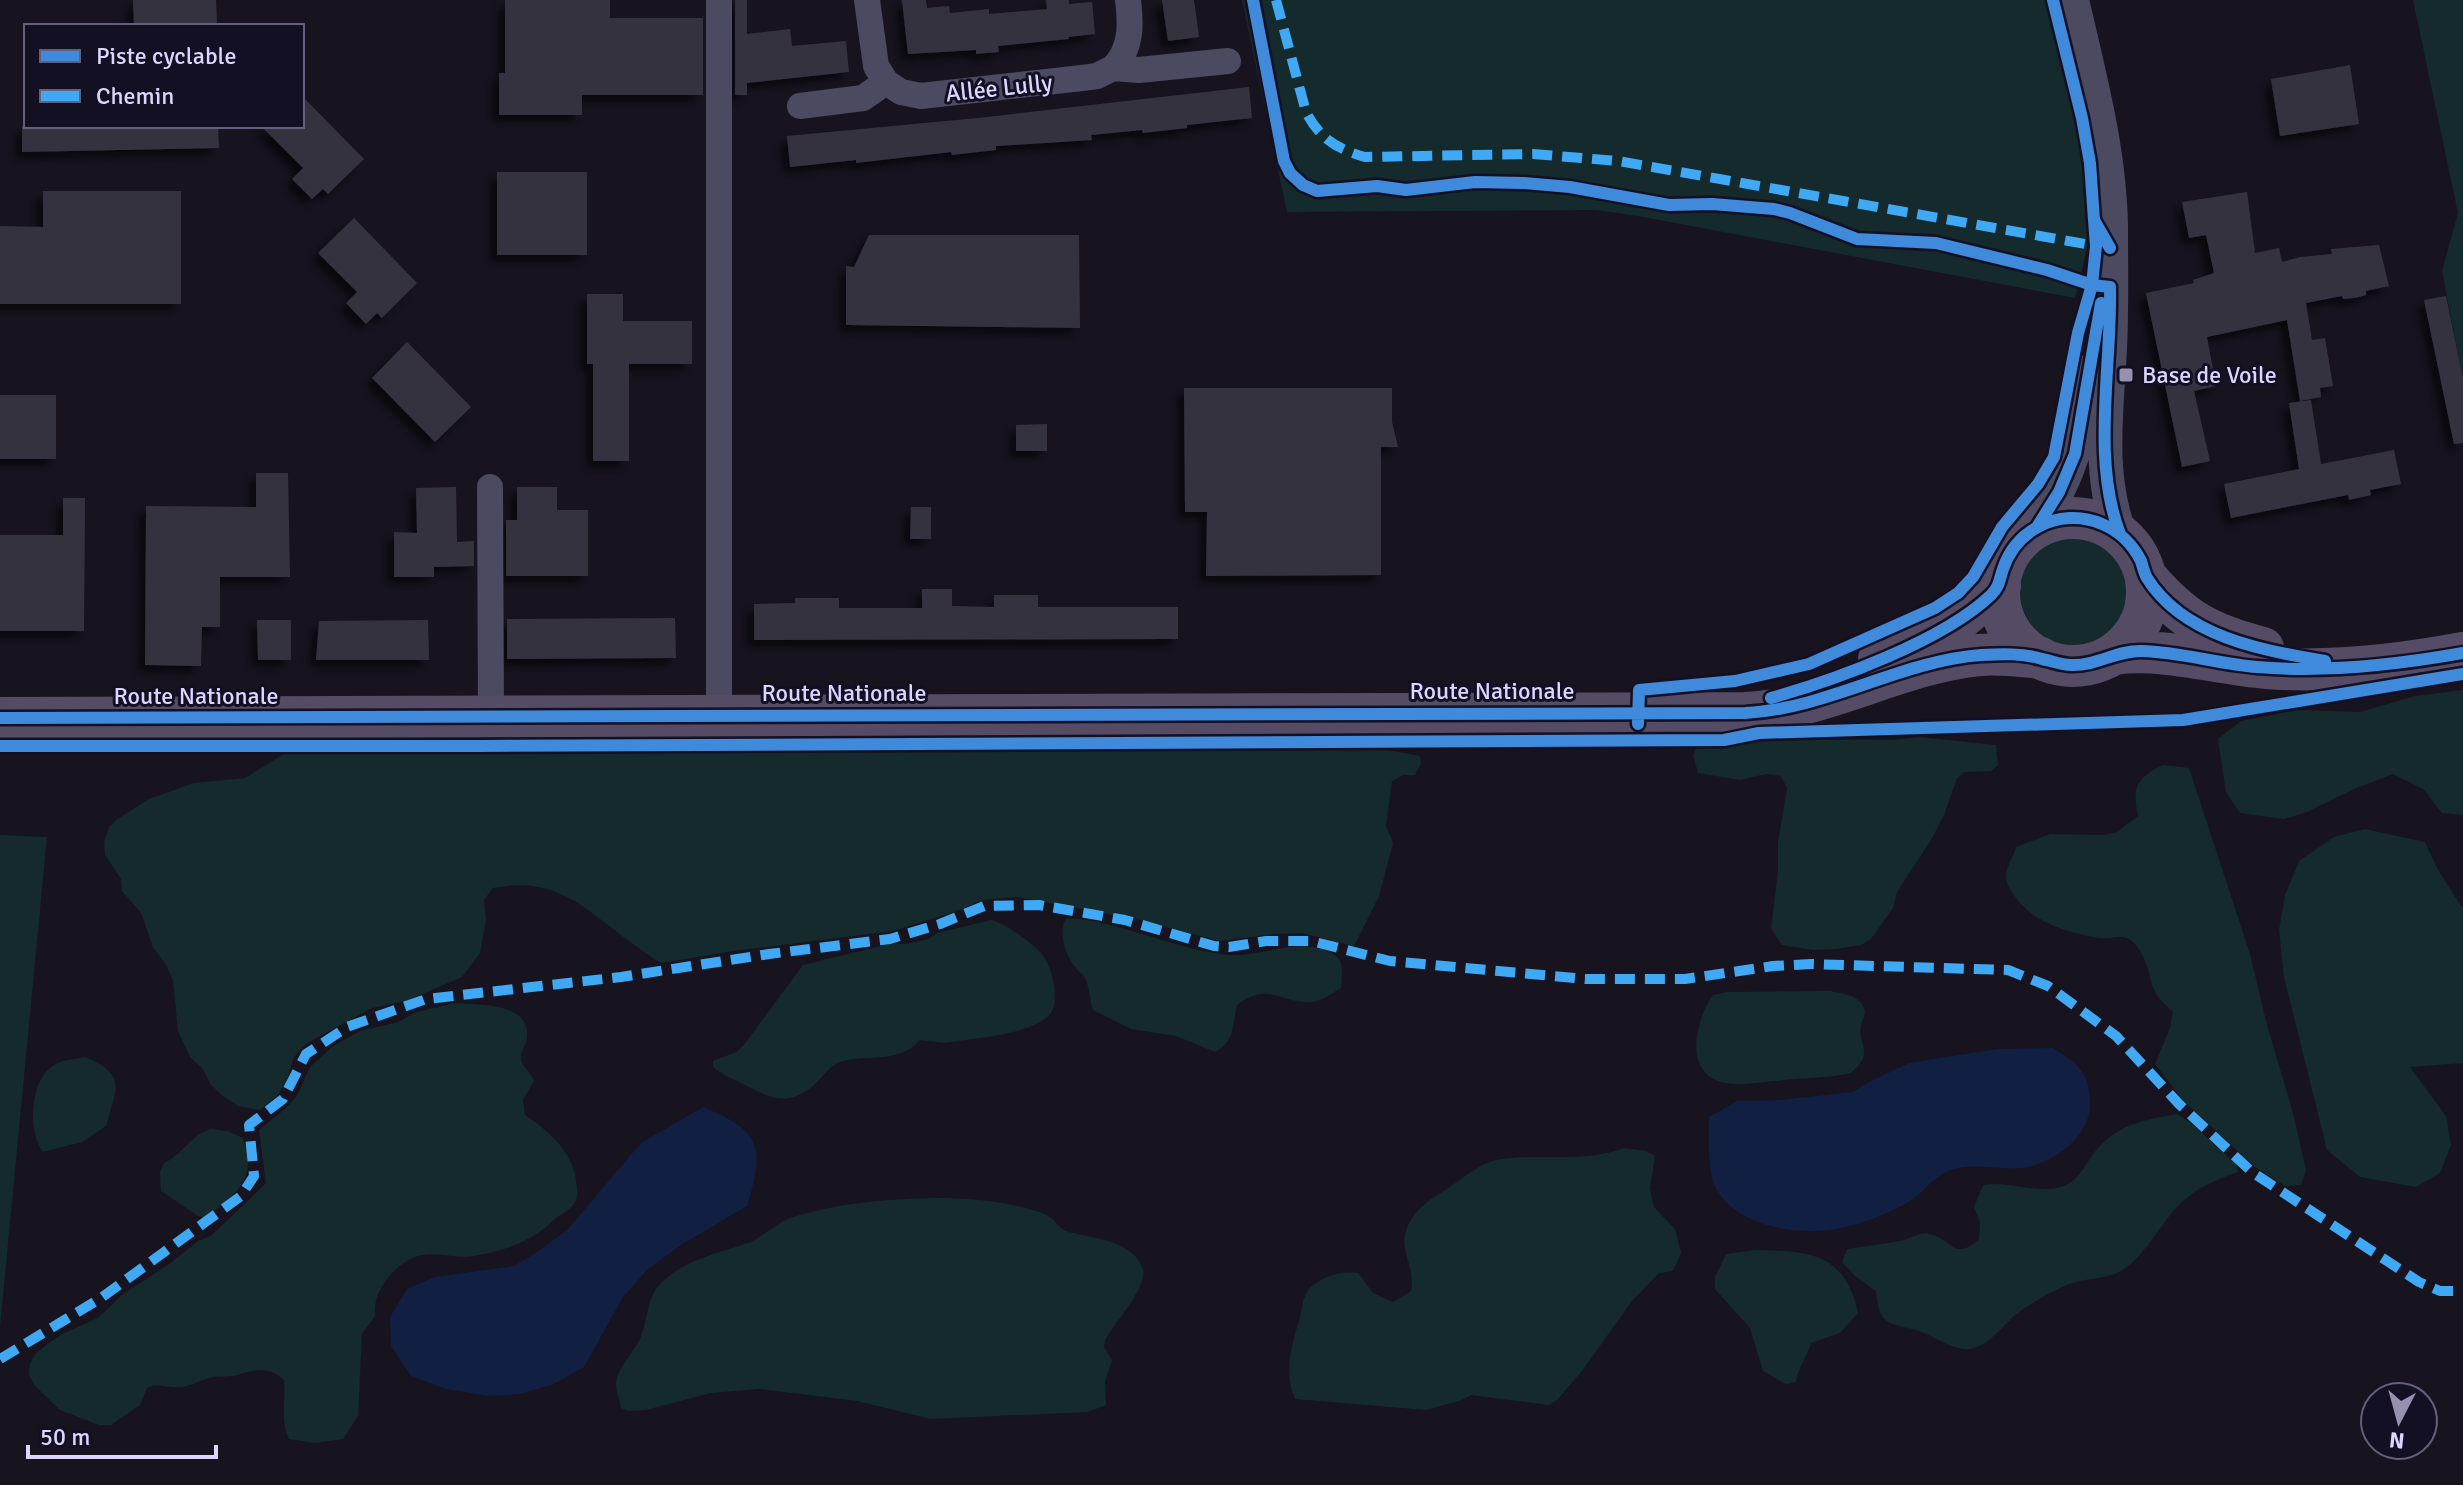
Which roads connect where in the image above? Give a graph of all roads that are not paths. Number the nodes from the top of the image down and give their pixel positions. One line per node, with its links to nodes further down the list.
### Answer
1 (719, 0): 20 (street)
2 (867, 0): 7 (street)
3 (1128, 0): 6 (street)
4 (2072, 0): 9 (street)
5 (1228, 61): 6 (street, Allée Lully)
6 (1113, 68): 7 (street, Allée Lully)
7 (886, 82): 8 (street)
8 (800, 106)
9 (2110, 248): 11 (street); 12 (street)
10 (490, 487): 21 (street)
11 (2037, 527): 12 (main road); 14 (main road)
12 (2120, 534): 13 (main road)
13 (2146, 577): 16 (main road); 18 (main road)
14 (2000, 586): 17 (main road); 19 (main road)
15 (2463, 653): 18 (main road)
16 (2114, 654): 17 (main road); 18 (main road)
17 (2041, 658): 19 (main road)
18 (2367, 665)
19 (1688, 712): 20 (main road, Route Nationale)
20 (719, 715): 21 (main road, Route Nationale)
21 (491, 717): 22 (main road, Route Nationale)
22 (0, 718)

